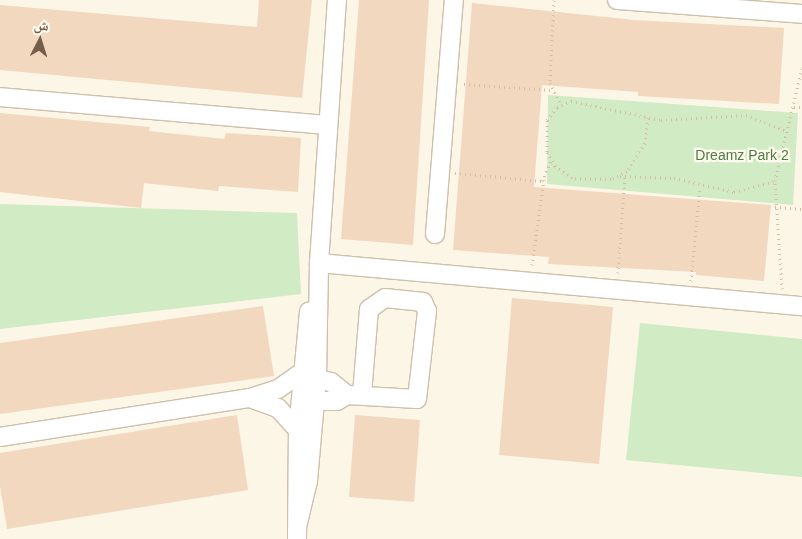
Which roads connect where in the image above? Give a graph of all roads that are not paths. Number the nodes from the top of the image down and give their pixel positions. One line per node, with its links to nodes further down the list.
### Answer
1 (337, 0): 6 (street)
2 (454, 0): 7 (street)
3 (617, 0): 4 (street)
4 (802, 14)
5 (0, 97): 6 (street)
6 (328, 125): 8 (street)
7 (435, 234)
8 (319, 262): 9 (street); 10 (street)
9 (802, 306)
10 (309, 376): 11 (street); 12 (street); 13 (street); 14 (street)
11 (355, 395): 11 (street); 13 (street)
12 (250, 398): 14 (street); 15 (street)
13 (315, 401): 16 (street)
14 (298, 430): 16 (street)
15 (0, 437)
16 (298, 531)

